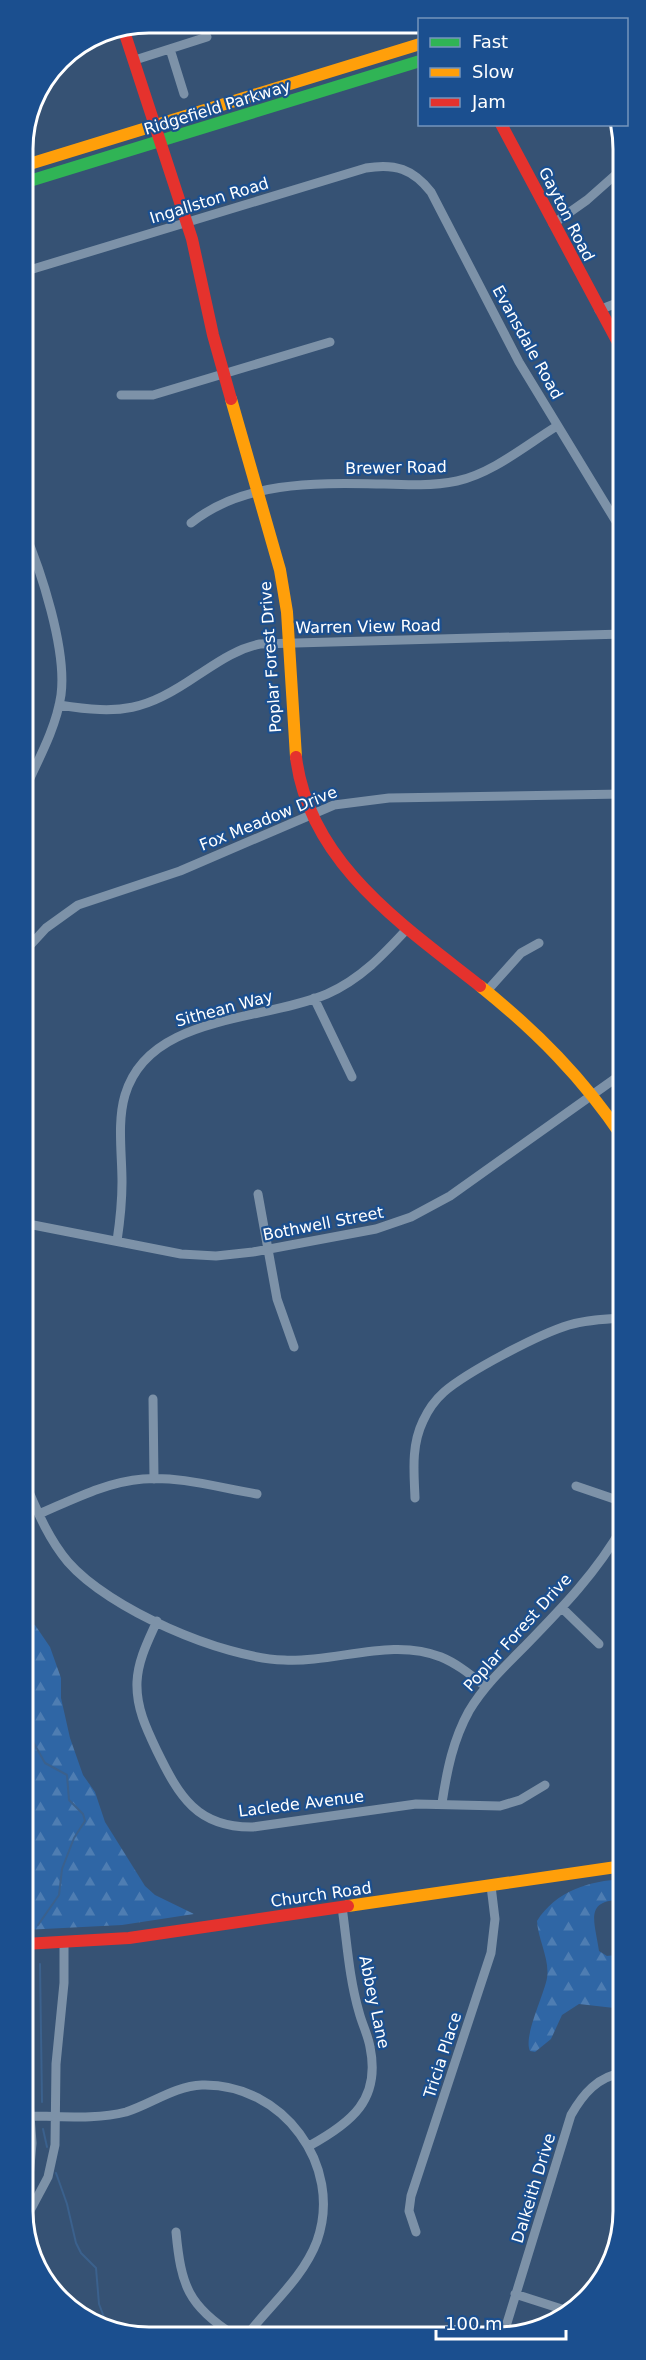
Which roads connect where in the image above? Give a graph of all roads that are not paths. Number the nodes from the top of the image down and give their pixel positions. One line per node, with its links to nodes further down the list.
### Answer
1 (126, 35): 5 (street, Poplar Forest Drive)
2 (207, 37): 4 (street)
3 (418, 45): 8 (street, Ridgefield Parkway)
4 (170, 49): 5 (street); 7 (street)
5 (135, 60): 8 (street, Poplar Forest Drive)
6 (418, 62): 10 (street, Ridgefield Parkway)
7 (184, 94)
8 (156, 126): 10 (street, Poplar Forest Drive); 11 (street, Ridgefield Parkway)
9 (502, 126): 16 (street, Gayton Road)
10 (161, 141): 14 (street, Ridgefield Parkway); 15 (street, Poplar Forest Drive)
11 (33, 163)
12 (406, 169): 15 (street, Ingallston Road); 24 (street, Evansdale Road)
13 (613, 177): 16 (street)
14 (33, 180)
15 (186, 223): 17 (street, Ingallston Road); 22 (street, Poplar Forest Drive)
16 (553, 224): 19 (street, Gayton Road)
17 (33, 269)
18 (613, 305): 19 (street)
19 (599, 310): 20 (street, Gayton Road)
20 (613, 334)
21 (330, 342): 22 (street)
22 (224, 374): 23 (street); 25 (street, Poplar Forest Drive)
23 (121, 395)
24 (557, 426): 25 (street, Brewer Road); 26 (street, Evansdale Road)
25 (258, 492): 27 (street, Brewer Road); 30 (street, Poplar Forest Drive)
26 (613, 518)
27 (191, 523)
28 (33, 556): 31 (street)
29 (613, 634): 30 (street, Warren View Road)
30 (288, 642): 31 (street, Warren View Road); 34 (street, Poplar Forest Drive)
31 (59, 705): 32 (street)
32 (33, 772)
33 (613, 794): 34 (street, Fox Meadow Drive)
34 (312, 814): 35 (street, Poplar Forest Drive); 36 (street, Fox Meadow Drive)
35 (408, 928): 38 (street, Poplar Forest Drive); 39 (street, Sithean Way)
36 (33, 941)
37 (538, 943): 38 (street)
38 (486, 992): 42 (street, Poplar Forest Drive)
39 (314, 998): 40 (street); 46 (street, Sithean Way)
40 (352, 1077)
41 (613, 1080): 42 (street, Bothwell Street)
42 (593, 1094): 43 (street, Poplar Forest Drive); 47 (street, Bothwell Street)
43 (613, 1123)
44 (258, 1194): 47 (street)
45 (33, 1225): 46 (street, Bothwell Street)
46 (117, 1241): 47 (street, Bothwell Street)
47 (268, 1249): 49 (street)
48 (613, 1319): 54 (street)
49 (294, 1347)
50 (153, 1400): 51 (street)
51 (154, 1479): 53 (street); 57 (street)
52 (576, 1486): 55 (street)
53 (257, 1494)
54 (415, 1498)
55 (613, 1499)
56 (33, 1500): 57 (street)
57 (39, 1514): 60 (street)
58 (613, 1542): 59 (street, Poplar Forest Drive)
59 (562, 1608): 61 (street); 62 (street, Poplar Forest Drive)
60 (157, 1621): 62 (street); 64 (street, Laclede Avenue)
61 (599, 1644)
62 (486, 1687): 64 (street, Poplar Forest Drive)
63 (545, 1785): 64 (street, Laclede Avenue)
64 (442, 1803)
65 (613, 1868): 66 (street, Church Road)
66 (491, 1886): 67 (street, Church Road); 76 (street, Tricia Place)
67 (342, 1907): 68 (street, Church Road); 73 (street, Abbey Lane)
68 (64, 1943): 69 (street, Church Road); 72 (street)
69 (33, 1944)
70 (613, 2075): 77 (street, Dalkeith Drive)
71 (33, 2116): 72 (street)
72 (56, 2116): 73 (street); 74 (street)
73 (309, 2146): 81 (street)
74 (33, 2205)
75 (176, 2232): 80 (street)
76 (416, 2232)
77 (515, 2294): 78 (street); 79 (street, Dalkeith Drive)
78 (559, 2308)
79 (506, 2326)
80 (223, 2327)
81 (255, 2327)

